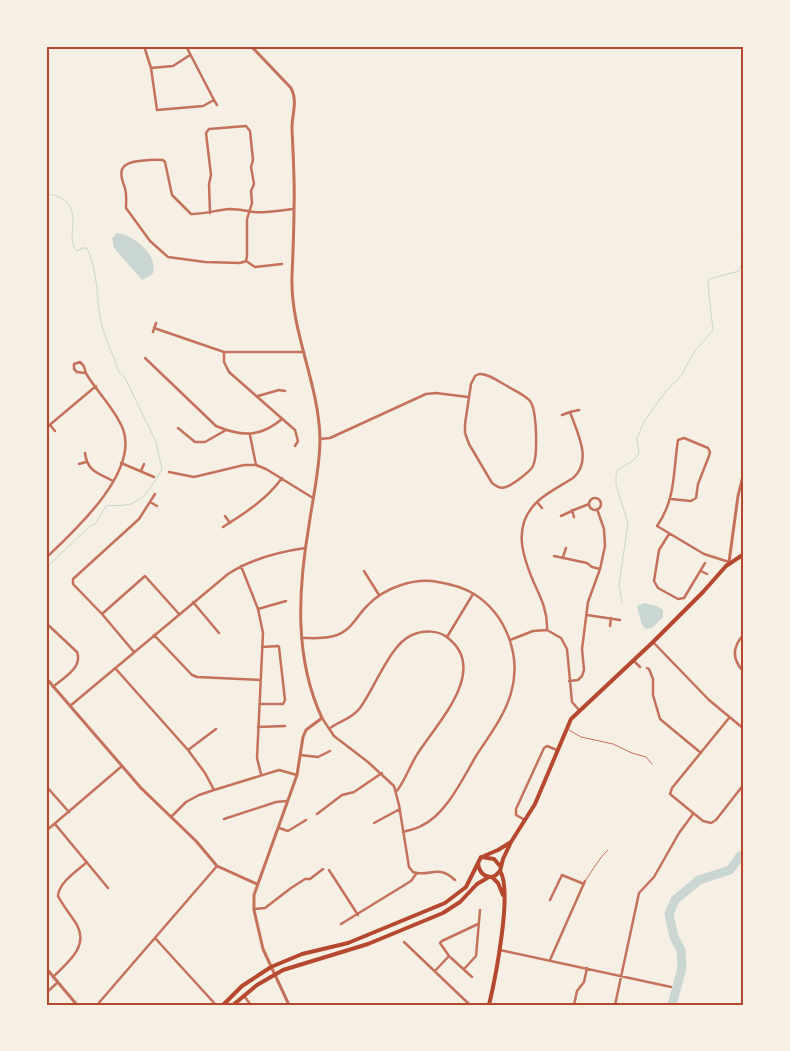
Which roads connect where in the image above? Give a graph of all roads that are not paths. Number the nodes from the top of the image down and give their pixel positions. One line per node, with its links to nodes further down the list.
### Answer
1 (144, 46): 5 (street)
2 (186, 46): 4 (street)
3 (251, 46): 8 (street)
4 (190, 56): 5 (street); 6 (street)
5 (151, 68): 6 (street)
6 (214, 100): 7 (street)
7 (217, 104)
8 (294, 209): 9 (street); 17 (street)
9 (249, 211): 10 (street); 10 (street); 11 (street)
10 (210, 213): 11 (street)
11 (246, 261): 12 (street)
12 (282, 264)
13 (156, 323): 14 (street)
14 (154, 328): 15 (street); 16 (street)
15 (153, 332)
16 (224, 352): 17 (street); 22 (street)
17 (304, 352): 34 (street)
18 (144, 358): 31 (street)
19 (85, 373): 19 (street); 20 (street)
20 (96, 386): 28 (street); 38 (street)
21 (285, 391): 22 (street)
22 (258, 396): 27 (street)
23 (469, 397): 23 (street); 34 (street)
24 (578, 410): 25 (street)
25 (570, 412): 26 (street); 52 (street)
26 (562, 415)
27 (282, 419): 33 (street); 35 (street)
28 (50, 425): 29 (street); 32 (street)
29 (46, 428)
30 (178, 428): 31 (street)
31 (226, 430): 33 (street)
32 (55, 431)
33 (250, 435): 41 (street)
34 (320, 440): 49 (street)
35 (295, 446)
36 (85, 453): 37 (street)
37 (86, 462): 39 (street); 47 (street)
38 (121, 463): 42 (street); 47 (street)
39 (79, 464)
40 (144, 464): 42 (street)
41 (256, 464): 43 (street); 46 (street)
42 (140, 472): 45 (street)
43 (169, 472)
44 (744, 472): 70 (street)
45 (154, 477)
46 (282, 478): 49 (street); 61 (street)
47 (113, 481): 69 (street)
48 (155, 494): 51 (street)
49 (313, 498): 64 (street)
50 (671, 499): 50 (street); 63 (street)
51 (150, 502): 54 (street); 82 (street)
52 (537, 502): 55 (street); 89 (street)
53 (589, 504): 56 (street); 56 (street); 57 (street)
54 (157, 506)
55 (542, 508)
56 (598, 509): 73 (street)
57 (572, 510): 59 (street); 60 (street)
58 (225, 516): 61 (street)
59 (561, 516)
60 (574, 517)
61 (230, 523): 62 (street)
62 (223, 527)
63 (669, 534): 70 (street); 75 (street)
64 (305, 548): 72 (street); 94 (street)
65 (566, 548): 68 (street)
66 (744, 554): 70 (main road)
67 (554, 556): 68 (street)
68 (563, 557): 73 (street)
69 (46, 558)
70 (729, 562): 96 (main road)
71 (705, 563): 75 (street)
72 (241, 566): 80 (street); 81 (street)
73 (600, 569): 84 (street)
74 (364, 571): 78 (street)
75 (701, 571): 76 (street)
76 (706, 574)
77 (473, 594): 78 (street); 93 (street); 95 (street)
78 (379, 595): 94 (street)
79 (286, 600): 81 (street)
80 (193, 602): 83 (street); 90 (street)
81 (258, 609): 97 (street)
82 (102, 614): 83 (street); 98 (street)
83 (179, 614): 92 (street)
84 (587, 615): 85 (street); 106 (street)
85 (611, 618): 86 (street); 88 (street)
86 (620, 620)
87 (46, 623): 107 (street)
88 (610, 626)
89 (547, 630): 95 (street); 106 (street)
90 (219, 633)
91 (744, 634): 103 (street)
92 (154, 635): 98 (street); 105 (street)
93 (447, 637): 117 (street); 132 (street)
94 (301, 638): 111 (street)
95 (510, 640): 146 (street)
96 (653, 642): 99 (main road); 112 (street)
97 (262, 647): 105 (street); 108 (street)
98 (134, 652): 101 (street)
99 (633, 660): 100 (street); 110 (main road)
100 (640, 667)
101 (115, 668): 109 (street); 119 (street)
102 (647, 668): 122 (street)
103 (744, 672)
104 (46, 678): 107 (street)
105 (260, 680): 108 (street)
106 (569, 681): 110 (street)
107 (53, 687): 109 (street)
108 (260, 704): 114 (street)
109 (70, 706): 125 (street)
110 (579, 710): 115 (main road)
111 (322, 718): 117 (street); 123 (street)
112 (730, 718): 118 (street); 122 (street)
113 (285, 726): 114 (street)
114 (258, 727): 126 (street)
115 (566, 728): 120 (main road); 124 (lane)
116 (216, 729): 119 (street)
117 (329, 729): 127 (street)
118 (744, 730)
119 (188, 750): 131 (street)
120 (557, 750): 141 (main road); 141 (street)
121 (330, 751): 123 (street)
122 (701, 753): 137 (street)
123 (300, 755): 128 (street)
124 (652, 764)
125 (122, 766): 135 (street); 138 (street)
126 (261, 774): 128 (street); 131 (street)
127 (382, 774): 132 (street); 136 (street)
128 (297, 775): 133 (street)
129 (744, 784): 137 (street)
130 (46, 786): 135 (street)
131 (214, 790): 138 (street)
132 (396, 792): 134 (street)
133 (289, 801): 139 (street); 144 (street)
134 (400, 809): 142 (street); 146 (street)
135 (69, 812): 143 (street)
136 (317, 814)
137 (694, 814): 180 (street)
138 (171, 817): 152 (street)
139 (224, 819)
140 (306, 820): 144 (street)
141 (526, 820): 147 (main road)
142 (374, 823)
143 (54, 824): 145 (street); 150 (street)
144 (277, 827): 160 (street)
145 (46, 831)
146 (403, 832): 156 (street)
147 (511, 842): 149 (main road); 154 (main road)
148 (608, 850): 159 (lane)
149 (481, 857): 151 (main road); 154 (main road)
150 (87, 862): 161 (street); 181 (street)
151 (478, 863): 157 (main road); 174 (main road)
152 (217, 866): 160 (street); 169 (street)
153 (323, 869): 164 (street)
154 (500, 869): 157 (main road); 162 (main road)
155 (329, 870): 166 (street)
156 (416, 874): 158 (street); 166 (street)
157 (491, 877): 162 (main road); 179 (main road)
158 (455, 880)
159 (584, 882): 163 (street); 173 (street)
160 (257, 884): 164 (street)
161 (108, 888)
162 (504, 897): 171 (main road)
163 (550, 900)
164 (254, 909): 174 (street)
165 (480, 910): 168 (street)
166 (358, 914): 167 (street)
167 (341, 924)
168 (478, 924): 172 (street); 177 (street)
169 (155, 938): 188 (street); 189 (street)
170 (404, 942): 178 (street)
171 (500, 950): 173 (street); 195 (main road)
172 (449, 956): 177 (street); 178 (street)
173 (550, 960): 176 (street)
174 (271, 966): 179 (street); 190 (main road)
175 (46, 968): 181 (street)
176 (586, 968): 180 (street); 196 (street)
177 (464, 969): 182 (street)
178 (435, 971): 194 (street)
179 (274, 974): 186 (main road); 193 (street)
180 (622, 975): 184 (street); 197 (street)
181 (53, 977): 183 (street)
182 (472, 977)
183 (57, 983): 185 (street); 187 (street)
184 (672, 987)
185 (46, 993)
186 (244, 996): 191 (main road); 192 (street)
187 (77, 1005)
188 (97, 1005)
189 (216, 1005)
190 (223, 1005)
191 (233, 1005)
192 (251, 1005)
193 (289, 1005)
194 (470, 1005)
195 (490, 1005)
196 (574, 1005)
197 (615, 1005)

